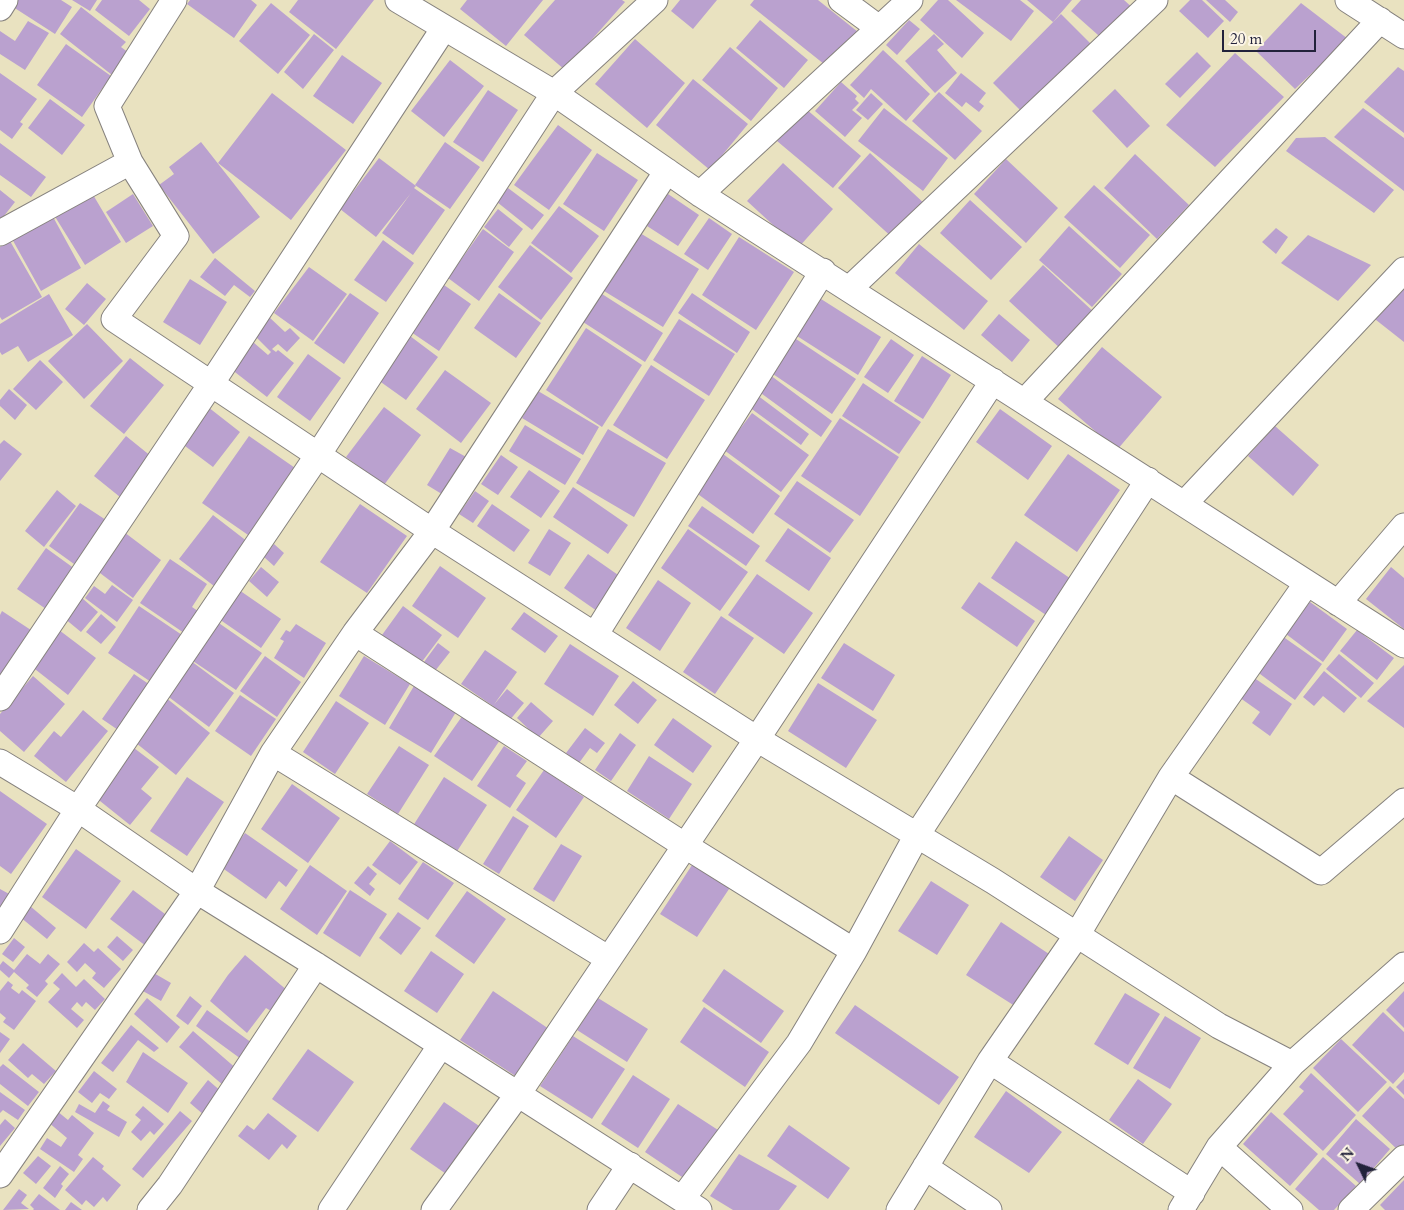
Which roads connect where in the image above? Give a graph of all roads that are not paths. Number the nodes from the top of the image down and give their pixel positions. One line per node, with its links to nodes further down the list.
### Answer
1 (5, 0): 9 (street)
2 (174, 0): 15 (street)
3 (398, 0): 11 (street)
4 (655, 0): 14 (street)
5 (841, 0): 12 (street)
6 (910, 0): 12 (street)
7 (1155, 0): 21 (street)
8 (1348, 0): 10 (street)
9 (0, 8)
10 (1380, 20): 13 (street); 24 (street)
11 (444, 28): 14 (street); 23 (street)
12 (879, 28): 17 (street)
13 (1404, 36)
14 (554, 94): 16 (street); 25 (street)
15 (130, 162): 18 (street); 23 (street)
16 (667, 171): 17 (street); 29 (street)
17 (700, 194): 20 (street)
18 (0, 233)
19 (1404, 270): 27 (street)
20 (823, 272): 21 (street); 33 (street)
21 (849, 288): 22 (street)
22 (993, 381): 24 (street); 36 (street)
23 (211, 384): 25 (street); 35 (street)
24 (1025, 401): 26 (street)
25 (318, 455): 29 (street); 41 (street)
26 (1148, 480): 27 (street); 42 (street)
27 (1184, 504): 30 (street)
28 (1404, 526): 31 (street)
29 (432, 531): 32 (street); 33 (street)
30 (1308, 583): 31 (street); 39 (street)
31 (1338, 602): 34 (street)
32 (356, 633): 37 (street); 43 (street)
33 (595, 635): 36 (street)
34 (1404, 645)
35 (0, 698)
36 (757, 738): 42 (street); 43 (street)
37 (273, 754): 44 (street); 48 (street)
38 (0, 762): 41 (street)
39 (1171, 777): 40 (street); 46 (street)
40 (1404, 802)
41 (78, 809): 44 (street); 45 (street)
42 (917, 835): 46 (street); 47 (street)
43 (684, 844): 47 (street); 48 (street)
44 (197, 891): 49 (street); 59 (street)
45 (0, 931)
46 (1077, 935): 52 (street); 53 (street)
47 (854, 951): 61 (street)
48 (609, 959): 54 (street)
49 (316, 965): 51 (street); 62 (street)
50 (1404, 965): 53 (street)
51 (441, 1045): 54 (street); 63 (street)
52 (990, 1061): 58 (street); 60 (street)
53 (1292, 1064): 55 (street)
54 (518, 1094): 57 (street); 64 (street)
55 (1218, 1146): 60 (street); 68 (street)
56 (1404, 1158): 69 (street)
57 (630, 1166): 61 (street); 65 (street)
58 (925, 1167): 66 (street); 67 (street)
59 (0, 1174)
60 (1187, 1201)
61 (690, 1204)
62 (150, 1210)
63 (331, 1210)
64 (434, 1210)
65 (600, 1210)
66 (899, 1210)
67 (989, 1210)
68 (1290, 1210)
69 (1351, 1210)

